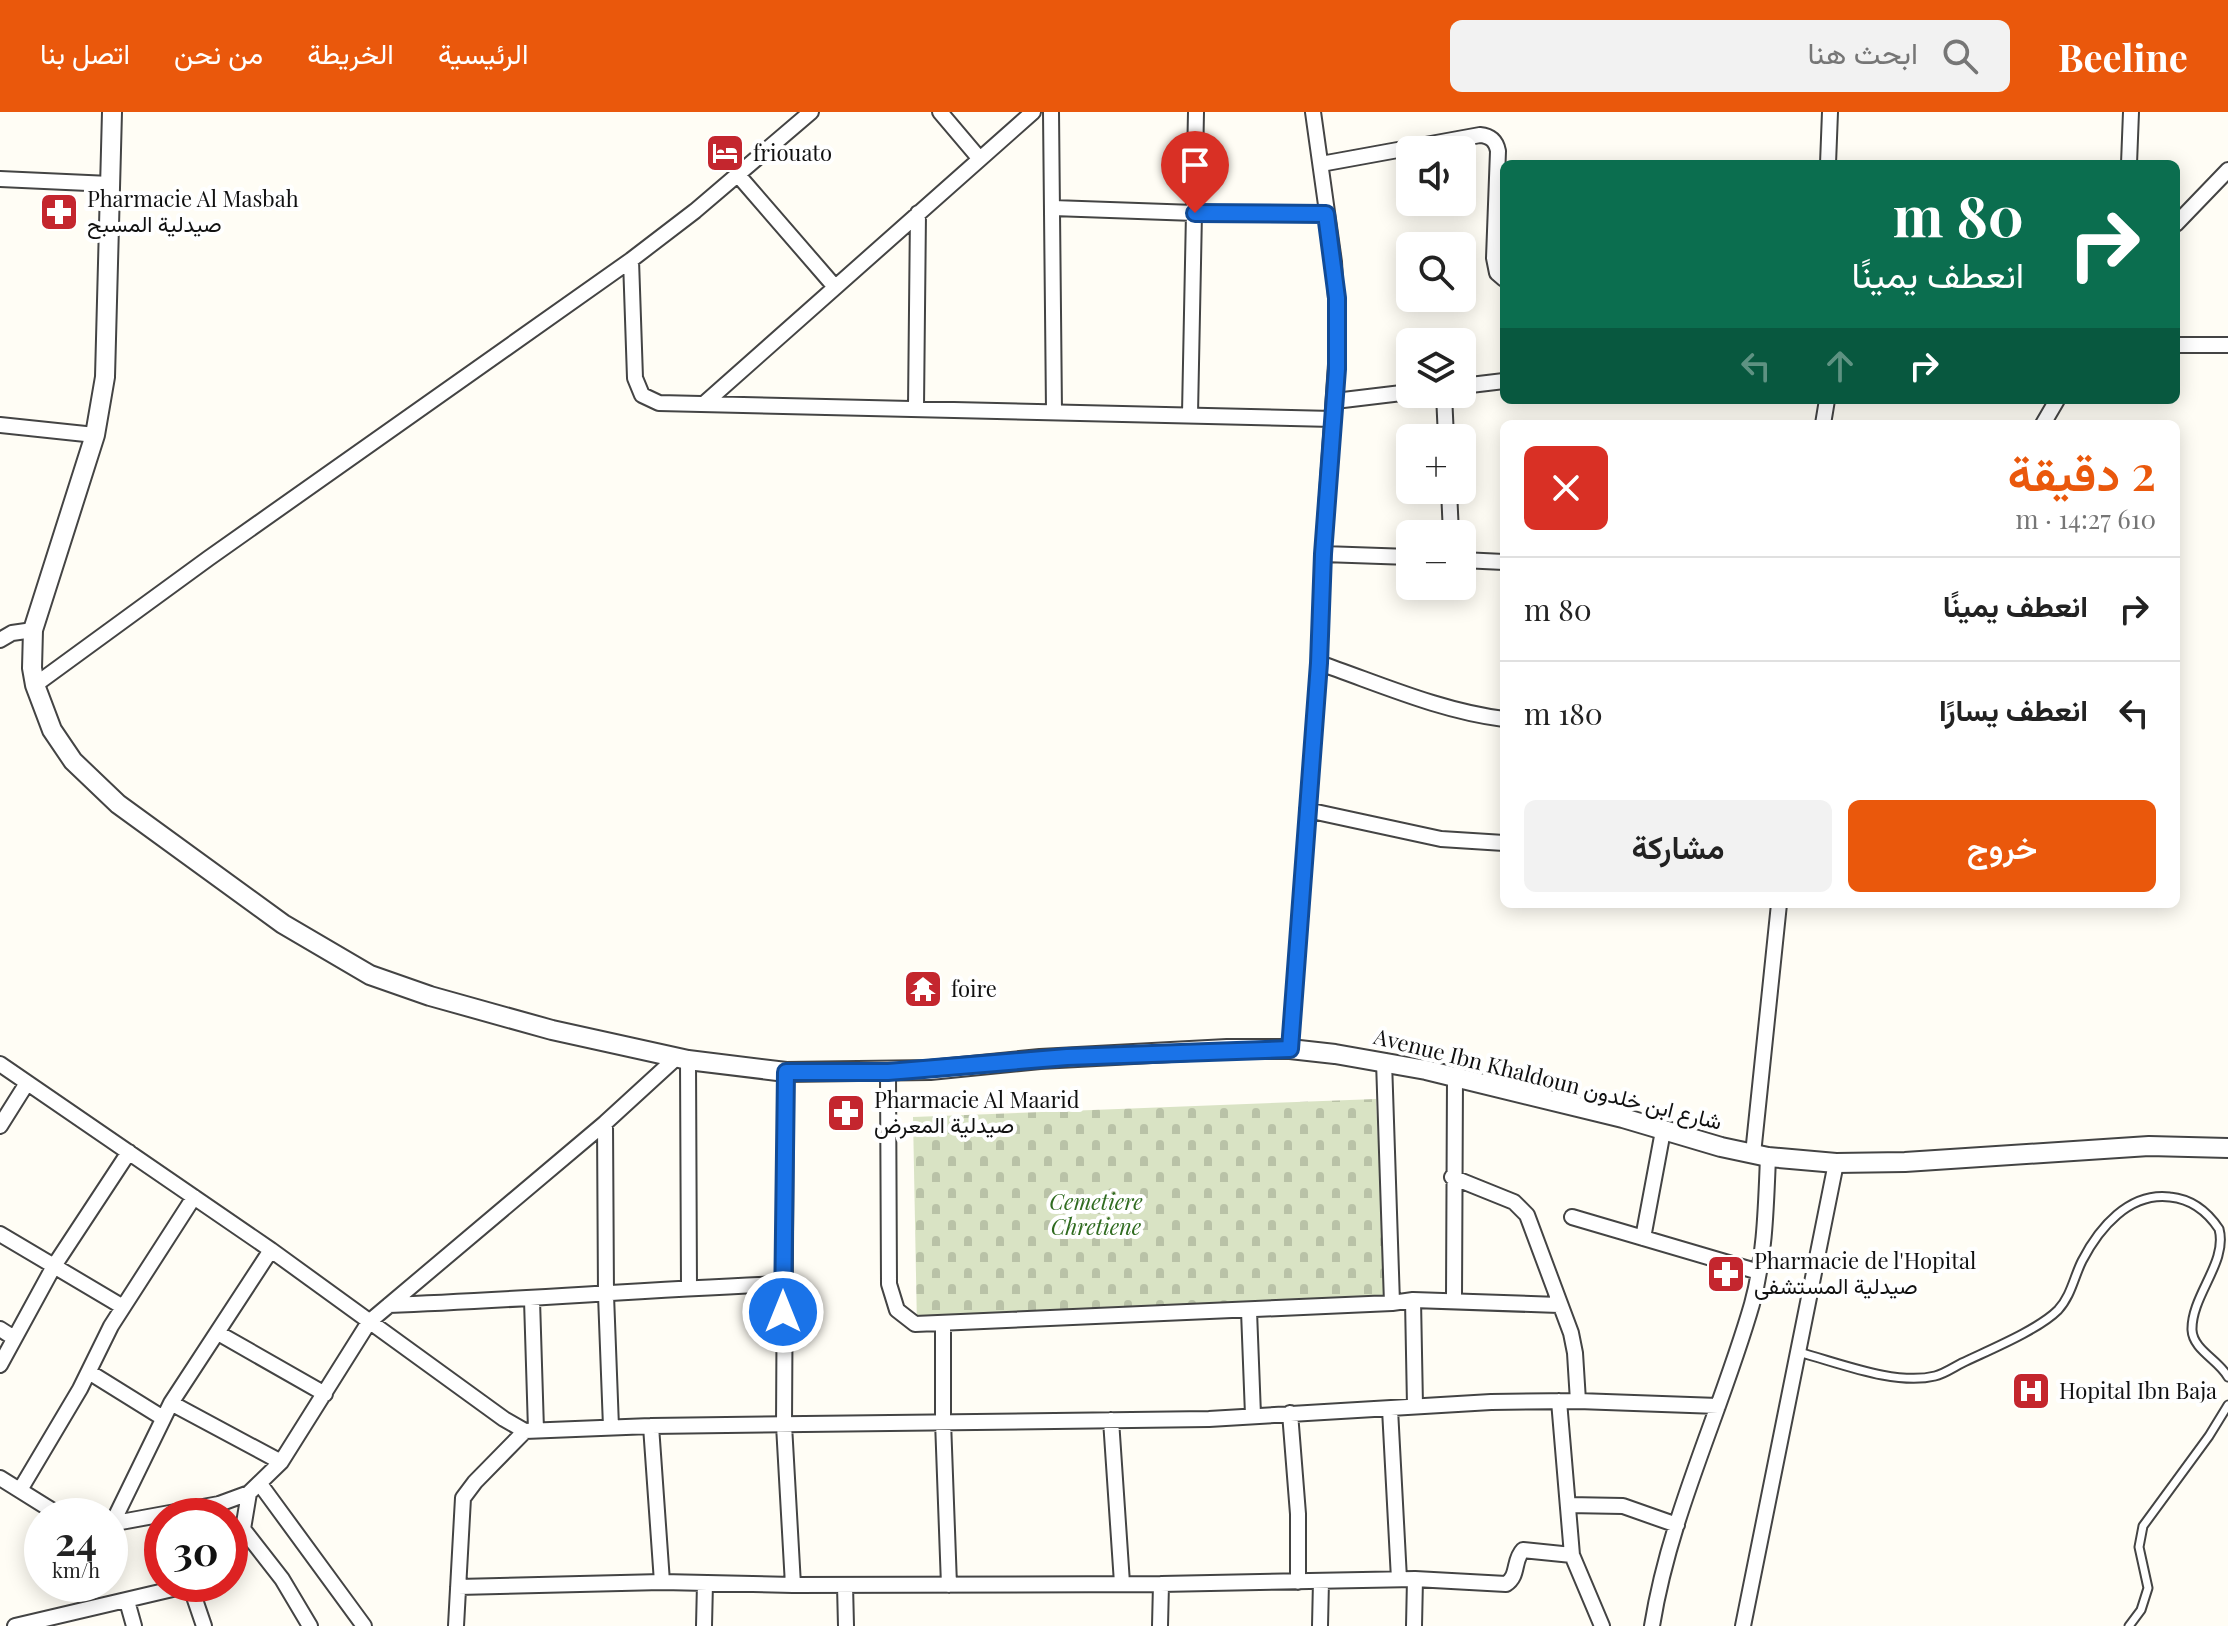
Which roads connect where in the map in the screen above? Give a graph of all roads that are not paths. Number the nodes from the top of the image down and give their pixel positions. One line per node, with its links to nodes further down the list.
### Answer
1 (112, 112): 17 (street, Avenue Ibn Khaldoun شارع ابن خلدون)
2 (811, 112): 15 (street)
3 (940, 112): 10 (street)
4 (1033, 112): 10 (street)
5 (1051, 112): 18 (street)
6 (1196, 112): 20 (street)
7 (1313, 112): 13 (street)
8 (1830, 112): 11 (street)
9 (2131, 112): 12 (street)
10 (979, 158): 19 (street)
11 (1828, 160)
12 (2129, 160)
13 (1321, 164): 21 (street); 24 (street)
14 (2228, 170): 22 (street)
15 (738, 175): 23 (street); 25 (street)
16 (0, 179): 17 (street)
17 (110, 184): 38 (street, Avenue Ibn Khaldoun شارع ابن خلدون)
18 (1053, 208): 20 (street); 34 (street)
19 (918, 213): 25 (street); 33 (street)
20 (1195, 213): 21 (street); 35 (street)
21 (1326, 214): 31 (street)
22 (2180, 220)
23 (631, 260): 32 (street); 46 (street)
24 (1500, 276)
25 (835, 287): 32 (street)
26 (2180, 345): 27 (street)
27 (2228, 345)
28 (1500, 381): 29 (street)
29 (1476, 384)
30 (1396, 394): 31 (street)
31 (1335, 401): 36 (street)
32 (706, 402): 33 (street)
33 (916, 407): 34 (street)
34 (1054, 411): 35 (street)
35 (1190, 414): 36 (street)
36 (1333, 419): 39 (street)
37 (0, 425): 38 (street)
38 (95, 435): 43 (street, Avenue Ibn Khaldoun شارع ابن خلدون)
39 (1323, 554): 40 (street); 45 (street)
40 (1396, 557)
41 (1476, 561): 42 (street)
42 (1500, 562)
43 (33, 630): 44 (street); 46 (street, Avenue Ibn Khaldoun شارع ابن خلدون)
44 (0, 640)
45 (1319, 663): 47 (street); 48 (street)
46 (35, 685): 52 (street, Avenue Ibn Khaldoun شارع ابن خلدون)
47 (1500, 718)
48 (1307, 810): 49 (street); 51 (street)
49 (1500, 843)
50 (1779, 908): 64 (street)
51 (1290, 1049): 53 (street, Avenue Ibn Khaldoun شارع ابن خلدون); 56 (street, Avenue Ibn Khaldoun شارع ابن خلدون)
52 (682, 1059): 55 (street, Avenue Ibn Khaldoun شارع ابن خلدون); 59 (street); 75 (street)
53 (1384, 1061): 57 (street, Avenue Ibn Khaldoun شارع ابن خلدون); 80 (street)
54 (0, 1064): 58 (street)
55 (786, 1072): 56 (street, Avenue Ibn Khaldoun شارع ابن خلدون); 74 (street)
56 (888, 1072): 86 (street)
57 (1455, 1078): 61 (street, Avenue Ibn Khaldoun شارع ابن خلدون); 66 (street)
58 (27, 1083): 60 (street); 63 (street)
59 (605, 1123): 76 (street); 81 (street)
60 (0, 1126)
61 (1663, 1131): 64 (street, Avenue Ibn Khaldoun شارع ابن خلدون); 70 (street)
62 (2228, 1148): 65 (street, Avenue Ibn Khaldoun شارع ابن خلدون)
63 (129, 1152): 67 (street); 72 (street)
64 (1761, 1156): 65 (street, Avenue Ibn Khaldoun شارع ابن خلدون); 73 (street)
65 (1836, 1163): 90 (street)
66 (1452, 1177): 77 (street); 82 (street)
67 (194, 1197): 71 (street); 83 (street)
68 (1572, 1217): 70 (street)
69 (0, 1234): 72 (street)
70 (1643, 1238): 73 (street)
71 (271, 1250): 85 (street); 88 (street)
72 (54, 1266): 83 (street); 89 (street)
73 (1759, 1272): 100 (street)
74 (783, 1284): 75 (street); 107 (street)
75 (689, 1288): 76 (street)
76 (606, 1295): 78 (street); 109 (street)
77 (1454, 1299): 79 (street); 82 (street)
78 (532, 1300): 81 (street); 110 (street)
79 (1413, 1300): 80 (street); 99 (street)
80 (1392, 1303): 84 (street)
81 (389, 1305): 85 (street)
82 (1559, 1305): 96 (street)
83 (123, 1307): 92 (street)
84 (1249, 1311): 86 (street); 103 (street)
85 (369, 1322): 94 (street); 110 (street)
86 (943, 1323): 106 (street)
87 (0, 1329): 89 (street)
88 (218, 1333): 94 (street); 97 (street)
89 (14, 1338): 91 (street)
90 (1798, 1352): 93 (lane); 152 (street)
91 (0, 1365)
92 (89, 1372): 104 (street); 114 (street)
93 (2228, 1377)
94 (325, 1394): 111 (street)
95 (1559, 1401): 96 (street); 99 (street); 117 (street)
96 (1578, 1401): 100 (street)
97 (171, 1403): 104 (street); 111 (street)
98 (2228, 1405): 138 (lane)
99 (1415, 1406): 101 (street)
100 (1718, 1406): 120 (street)
101 (1390, 1409): 102 (street); 123 (street)
102 (1290, 1413): 103 (street); 127 (street)
103 (1253, 1415): 105 (street)
104 (163, 1418): 116 (street)
105 (1111, 1420): 106 (street); 129 (street)
106 (943, 1421): 107 (street); 133 (street)
107 (784, 1425): 108 (street); 131 (street)
108 (651, 1426): 109 (street); 126 (street)
109 (611, 1427): 110 (street)
110 (530, 1430): 134 (street)
111 (281, 1462): 113 (street)
112 (0, 1478): 114 (street)
113 (254, 1488): 118 (street); 119 (street); 143 (street)
114 (20, 1490): 115 (street)
115 (33, 1498)
116 (124, 1498)
117 (1568, 1505): 120 (street); 122 (street)
118 (248, 1510)
119 (128, 1521)
120 (1677, 1525): 151 (street)
121 (248, 1535): 142 (street)
122 (1572, 1555): 124 (street); 150 (street)
123 (1399, 1579): 124 (street); 125 (street)
124 (1415, 1579): 149 (street)
125 (1321, 1581): 127 (street); 148 (street)
126 (662, 1582): 128 (street); 134 (street)
127 (1298, 1582): 130 (street)
128 (705, 1583): 131 (street); 145 (street)
129 (1122, 1583): 130 (street); 133 (street)
130 (1161, 1584): 147 (street)
131 (793, 1585): 132 (street)
132 (845, 1585): 133 (street); 146 (street)
133 (949, 1585)
134 (458, 1587): 144 (street)
135 (123, 1602): 139 (street)
136 (127, 1602): 140 (street)
137 (197, 1602): 141 (street)
138 (2130, 1625)
139 (15, 1626)
140 (134, 1626)
141 (204, 1626)
142 (310, 1626)
143 (364, 1626)
144 (456, 1626)
145 (704, 1626)
146 (846, 1626)
147 (1160, 1626)
148 (1320, 1626)
149 (1414, 1626)
150 (1602, 1626)
151 (1652, 1626)
152 (1743, 1626)

